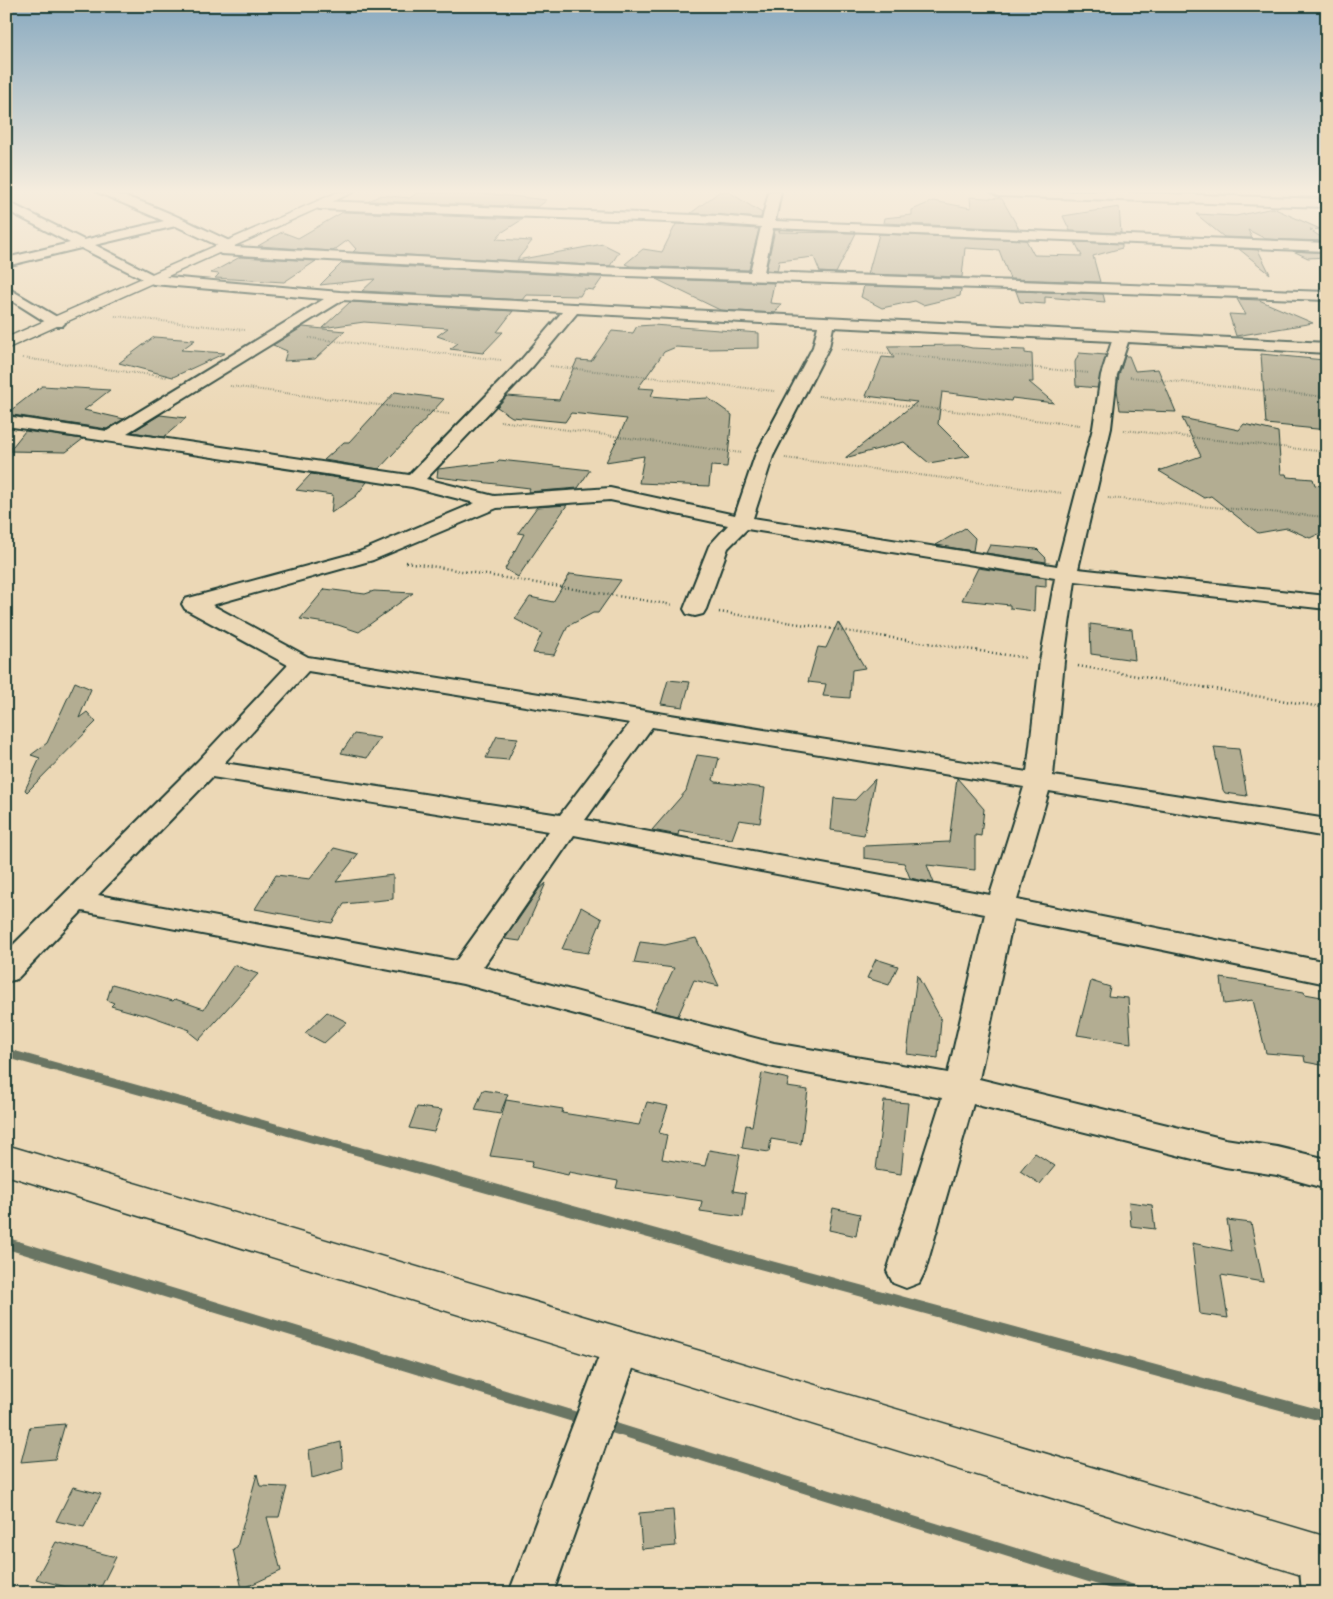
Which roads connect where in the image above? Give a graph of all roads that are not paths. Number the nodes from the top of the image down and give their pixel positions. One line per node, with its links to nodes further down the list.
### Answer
1 (127, 267): 6 (street)
2 (183, 267): 6 (street)
3 (527, 267): 5 (street)
4 (758, 267): 5 (street)
5 (756, 276): 9 (street)
6 (153, 280): 8 (street); 12 (street)
7 (6, 291): 12 (street)
8 (340, 296): 10 (street); 17 (street)
9 (1327, 296)
10 (572, 308): 11 (street); 18 (street)
11 (827, 322): 13 (street); 20 (street)
12 (57, 323): 14 (street)
13 (1122, 336): 15 (street); 21 (street)
14 (6, 344)
15 (1327, 348)
16 (6, 421): 17 (street)
17 (109, 437): 18 (street)
18 (413, 481): 19 (street)
19 (494, 502): 20 (street); 24 (street)
20 (742, 522): 21 (street); 23 (street)
21 (1066, 574): 22 (street); 27 (street)
22 (1327, 603)
23 (695, 609)
24 (302, 663): 25 (street); 26 (street)
25 (646, 718): 27 (street); 28 (street)
26 (206, 768): 28 (street); 30 (street)
27 (1039, 782): 29 (street); 31 (street)
28 (567, 825): 31 (street); 33 (street)
29 (1327, 828)
30 (74, 900): 32 (street); 33 (street)
31 (1001, 907): 34 (street); 35 (street)
32 (6, 971)
33 (464, 973): 35 (street)
34 (1327, 973)
35 (961, 1088): 37 (street); 38 (street)
36 (6, 1160): 39 (street)
37 (1327, 1174)
38 (906, 1271)
39 (622, 1346): 40 (street); 41 (street)
40 (1324, 1570)
41 (532, 1593)

